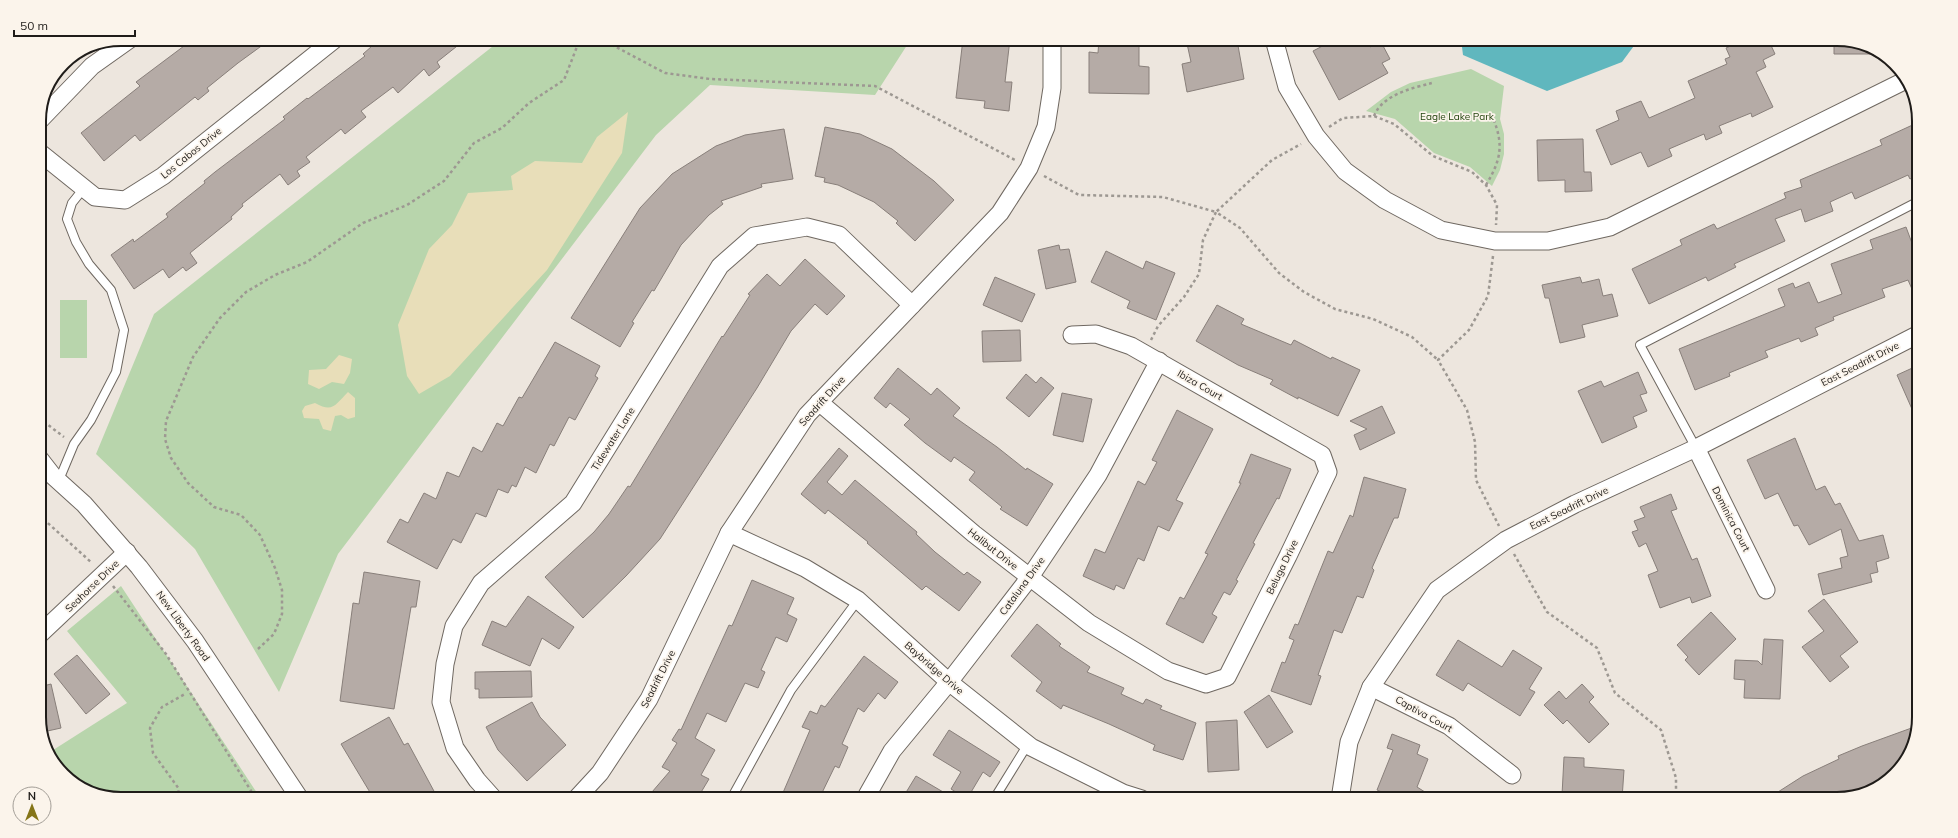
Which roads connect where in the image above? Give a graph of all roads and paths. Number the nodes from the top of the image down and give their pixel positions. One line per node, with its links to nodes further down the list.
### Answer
1 (120, 46): 9 (street)
2 (326, 46): 16 (street, Los Cabos Drive)
3 (577, 46): 41 (path)
4 (614, 46): 14 (path)
5 (1052, 46): 14 (street, Seadrift Drive)
6 (1276, 46): 12 (street)
7 (1432, 83): 10 (path)
8 (1901, 83): 19 (street)
9 (47, 113)
10 (1374, 116): 12 (path); 15 (path)
11 (1494, 118): 15 (path)
12 (1316, 136): 18 (path); 19 (street)
13 (46, 158): 16 (street, Los Cabos Drive)
14 (1029, 168): 18 (path); 20 (street, Seadrift Drive)
15 (1486, 184): 19 (path)
16 (84, 188): 27 (lane)
17 (1912, 205): 28 (lane)
18 (1216, 212): 23 (path); 24 (path)
19 (1495, 241): 24 (path)
20 (912, 305): 25 (street, Seadrift Drive); 51 (street, Tidewater Lane)
21 (1072, 336): 23 (street, Ibiza Court)
22 (1912, 338): 28 (street, East Seadrift Drive)
23 (1152, 357): 29 (street, Ibiza Court); 37 (street, Cataluna Drive)
24 (1438, 360): 34 (path)
25 (819, 402): 33 (street, Seadrift Drive); 37 (street, Halibut Drive)
26 (46, 423): 27 (path)
27 (74, 444): 31 (lane)
28 (1696, 448): 34 (street, East Seadrift Drive); 38 (street, Dominica Court)
29 (1322, 455): 42 (street, Beluga Drive)
30 (46, 469): 31 (street, New Liberty Road)
31 (58, 480): 35 (street, New Liberty Road)
32 (46, 521): 36 (path)
33 (729, 533): 39 (street, Baybridge Drive); 52 (street, Seadrift Drive)
34 (1506, 540): 44 (street, East Seadrift Drive); 58 (path)
35 (127, 552): 36 (street, Seahorse Drive); 50 (street, New Liberty Road)
36 (104, 574): 40 (street, Seahorse Drive); 49 (path)
37 (1030, 577): 42 (street, Halibut Drive); 43 (street, Cataluna Drive)
38 (1766, 590)
39 (858, 600): 43 (street, Baybridge Drive); 53 (lane)
40 (46, 628)
41 (258, 649)
42 (1227, 677)
43 (949, 682): 46 (street, Baybridge Drive); 54 (street, Cataluna Drive)
44 (1371, 686): 47 (street, Captiva Court); 57 (street, East Seadrift Drive)
45 (185, 694): 48 (path)
46 (1028, 744): 55 (lane); 56 (street, Baybridge Drive)
47 (1512, 775)
48 (178, 792)
49 (252, 792)
50 (295, 792)
51 (488, 792)
52 (582, 792)
53 (735, 792)
54 (869, 792)
55 (998, 792)
56 (1115, 792)
57 (1341, 792)
58 (1676, 792)

